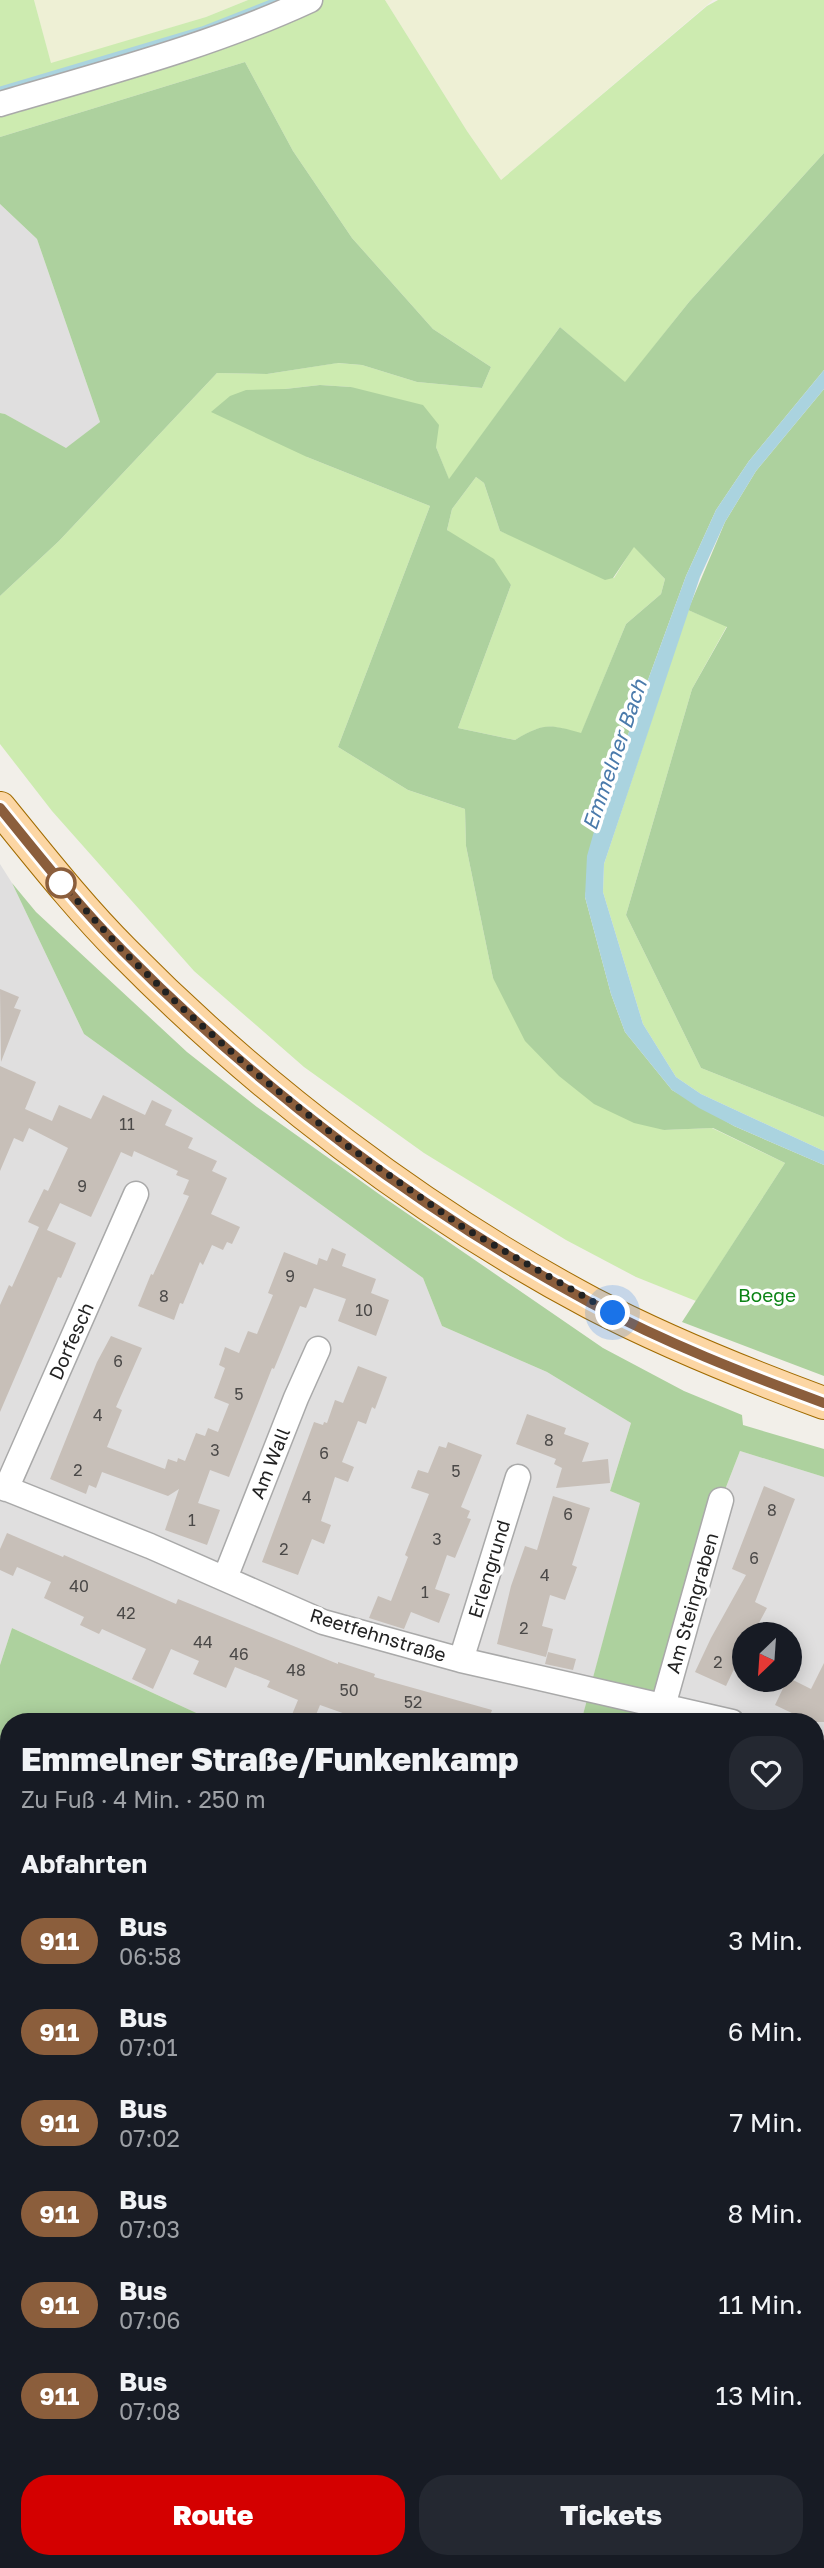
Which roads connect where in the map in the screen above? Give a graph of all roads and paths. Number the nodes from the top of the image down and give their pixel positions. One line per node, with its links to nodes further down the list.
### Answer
1 (310, 0): 2 (street)
2 (0, 104)
3 (0, 808): 6 (main road)
4 (136, 1194): 8 (street, Dorfesch)
5 (318, 1349): 10 (street, Am Wall)
6 (824, 1403)
7 (518, 1477): 11 (street, Erlengrund)
8 (3, 1488): 10 (street, Reetfehnstraße)
9 (721, 1500): 12 (street, Am Steingraben)
10 (225, 1578): 11 (street, Reetfehnstraße)
11 (461, 1660): 12 (street, Reetfehnstraße)
12 (663, 1706): 13 (street, Reetfehnstraße)
13 (693, 1713)

